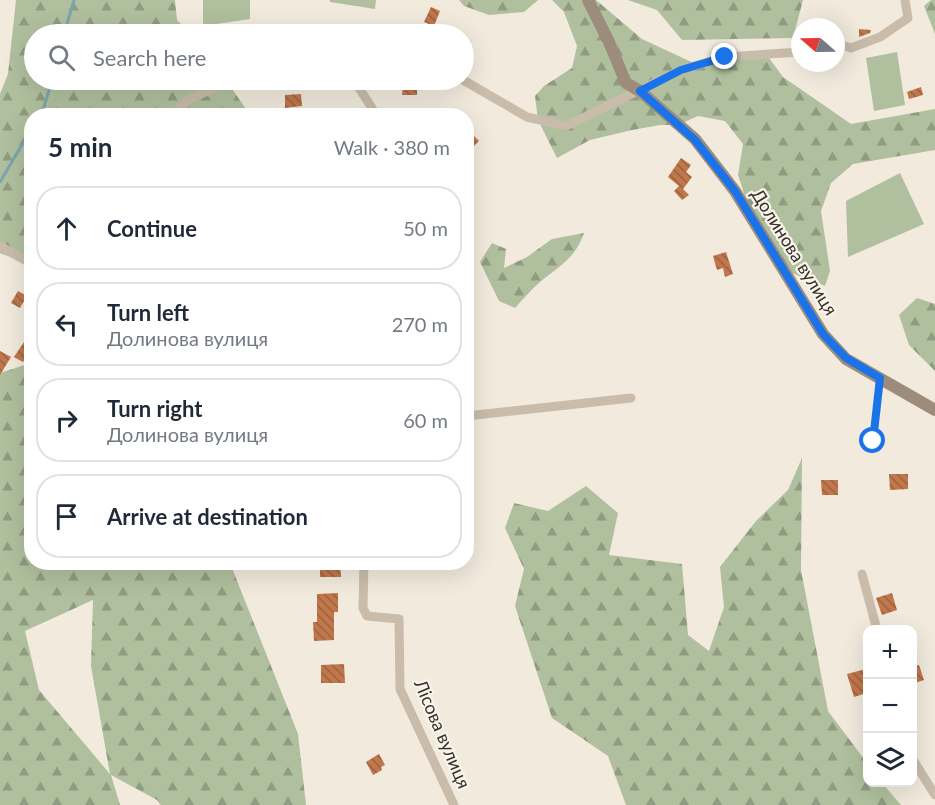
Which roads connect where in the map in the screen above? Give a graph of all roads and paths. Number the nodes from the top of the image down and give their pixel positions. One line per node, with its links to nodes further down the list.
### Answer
1 (588, 0): 8 (street, Долинова вулиця)
2 (905, 0): 3 (street)
3 (845, 46)
4 (791, 52): 8 (street)
5 (474, 86): 8 (street)
6 (210, 90): 9 (street)
7 (360, 90): 10 (street)
8 (640, 91): 13 (street, Долинова вулиця)
9 (180, 108)
10 (372, 108)
11 (0, 246): 12 (street)
12 (24, 260)
13 (880, 378): 15 (street, Долинова вулиця); 17 (lane)
14 (631, 398): 16 (street)
15 (935, 410)
16 (474, 415)
17 (873, 441)
18 (364, 570): 23 (street, Лісова вулиця)
19 (862, 574): 20 (street)
20 (876, 625)
21 (917, 766): 22 (street)
22 (935, 795)
23 (454, 805)

